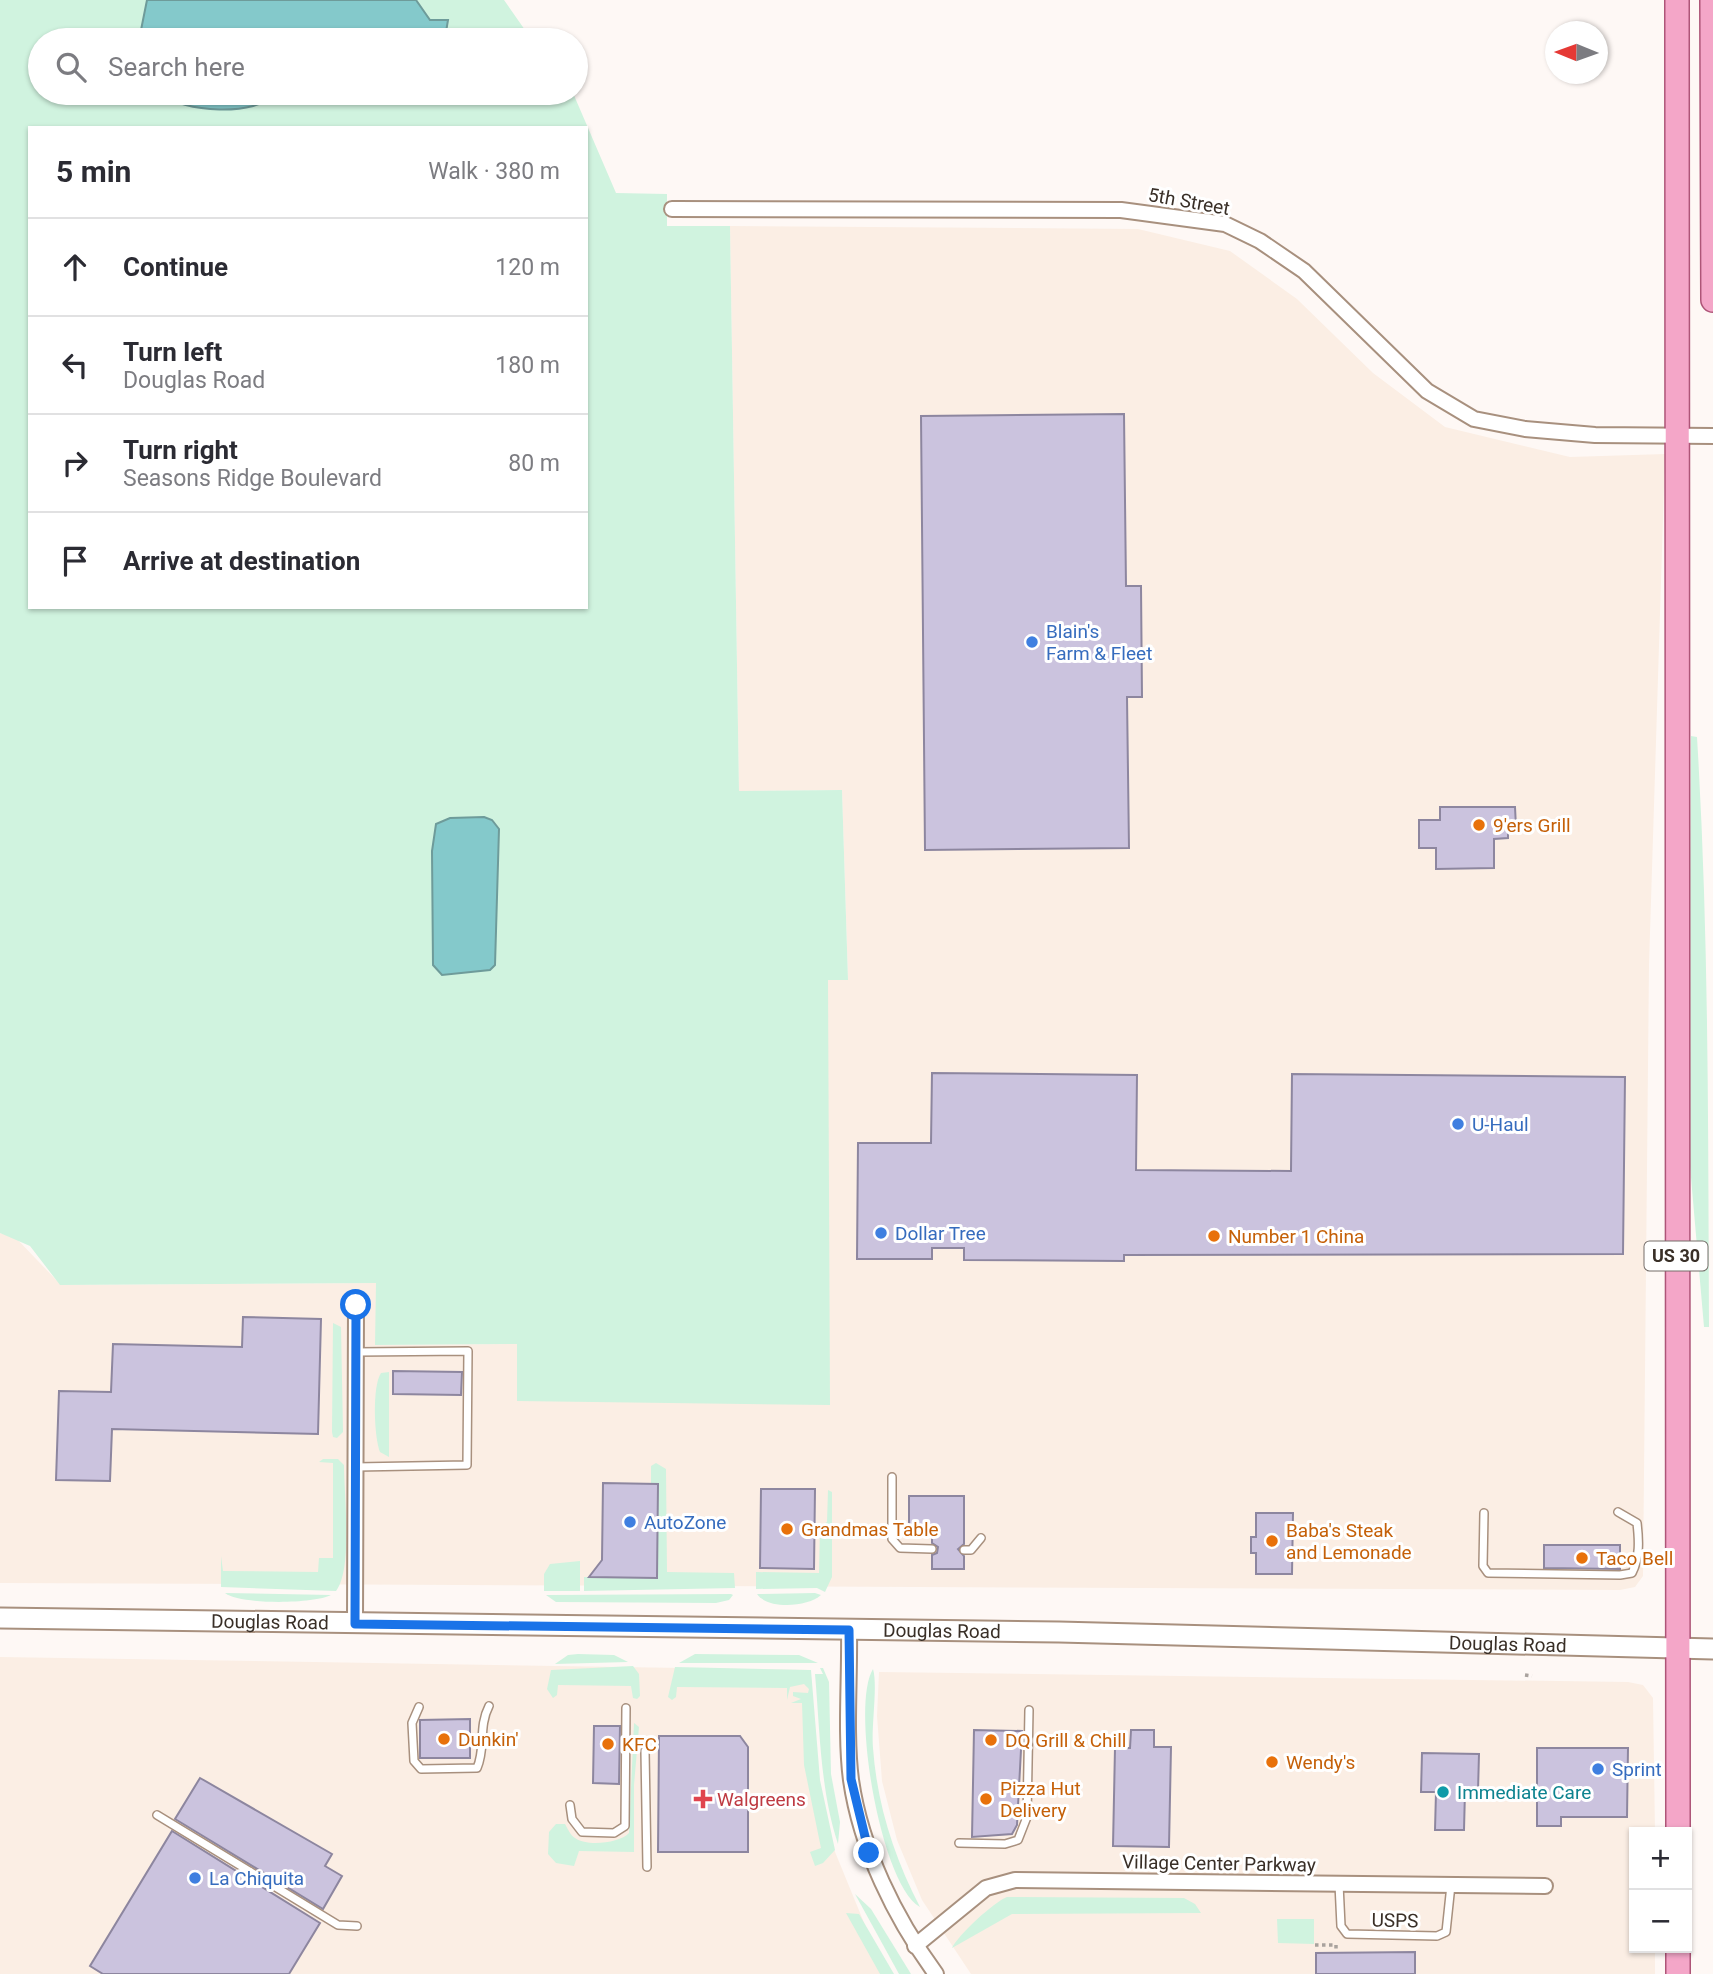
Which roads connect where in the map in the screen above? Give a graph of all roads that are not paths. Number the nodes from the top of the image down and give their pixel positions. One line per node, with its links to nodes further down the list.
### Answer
1 (1678, 0): 5 (main road, US 30)
2 (1712, 0): 4 (main road)
3 (672, 209): 5 (street, 5th Street)
4 (1713, 300)
5 (1678, 435): 6 (street, 5th Street); 19 (main road, US 30)
6 (1713, 436)
7 (356, 1305): 8 (street)
8 (356, 1352): 9 (street); 9 (lane)
9 (356, 1467): 17 (street)
10 (892, 1477): 14 (lane)
11 (1484, 1513): 12 (lane)
12 (1618, 1513)
13 (981, 1538): 15 (lane)
14 (932, 1549)
15 (964, 1550)
16 (0, 1618): 17 (street, Douglas Road)
17 (355, 1624): 18 (street, Douglas Road)
18 (849, 1630): 19 (street, Douglas Road); 35 (street)
19 (1678, 1648): 20 (street, Douglas Road); 28 (main road, US 30)
20 (1713, 1649)
21 (489, 1706): 22 (lane)
22 (419, 1707)
23 (626, 1708): 26 (lane)
24 (1029, 1710): 29 (lane)
25 (645, 1751): 30 (lane)
26 (570, 1805)
27 (157, 1815): 34 (lane)
28 (1678, 1827)
29 (959, 1843)
30 (647, 1867)
31 (1339, 1884): 32 (street, Village Center Parkway); 32 (lane, USPS); 35 (street, Village Center Parkway)
32 (1451, 1885): 33 (street, Village Center Parkway)
33 (1545, 1886)
34 (357, 1926)
35 (915, 1946): 37 (street)
36 (1678, 1953): 38 (main road)
37 (936, 1974)
38 (1678, 1974)

